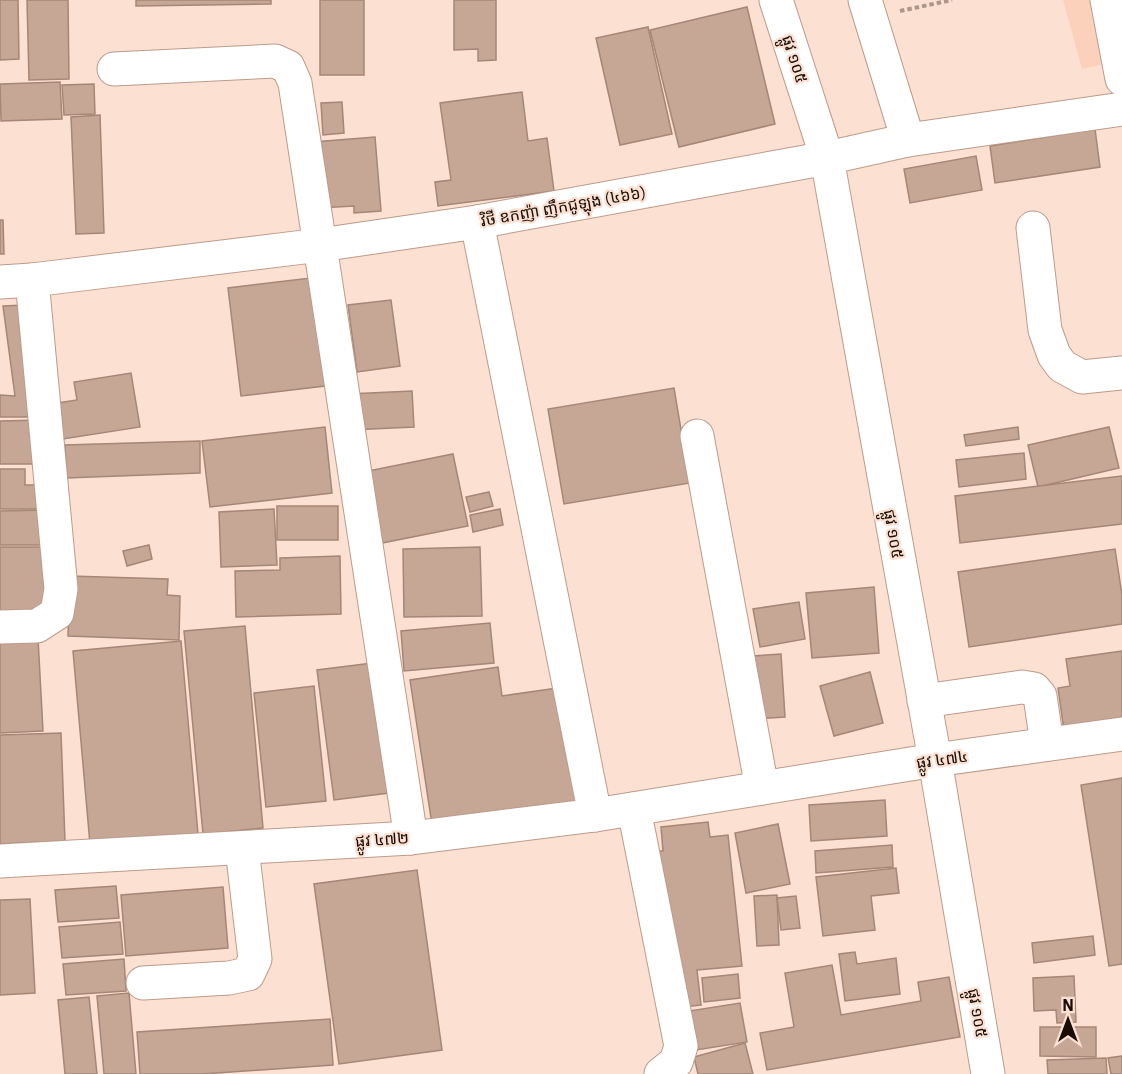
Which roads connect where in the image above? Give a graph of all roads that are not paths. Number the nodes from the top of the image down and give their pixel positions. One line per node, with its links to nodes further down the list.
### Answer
1 (776, 0): 8 (street, ផ្លូវ ១០៥)
2 (1107, 0): 5 (street)
3 (867, 9): 7 (street)
4 (114, 69): 11 (street)
5 (1122, 79)
6 (1122, 109): 7 (street, វិថី ឧកញ៉ា ញឹកជូឡុង (៤៦៦))
7 (900, 142): 8 (street, វិថី ឧកញ៉ា ញឹកជូឡុង (៤៦៦))
8 (837, 156): 9 (street, វិថី ឧកញ៉ា ញឹកជូឡុង (៤៦៦)); 17 (street, ផ្លូវ ១០៥)
9 (477, 222): 11 (street, វិថី ឧកញ៉ា ញឹកជូឡុង (៤៦៦)); 23 (street)
10 (1033, 228): 14 (street)
11 (320, 245): 12 (street, វិថី ឧកញ៉ា ញឹកជូឡុង (៤៦៦)); 24 (street)
12 (33, 280): 13 (street, វិថី ឧកញ៉ា ញឹកជូឡុង (៤៦៦)); 16 (street)
13 (0, 282)
14 (1122, 373)
15 (697, 436): 21 (street)
16 (0, 627)
17 (924, 701): 19 (street); 20 (street, ផ្លូវ ១០៥)
18 (1122, 734): 19 (street, ផ្លូវ ៤៧៤)
19 (1047, 744): 20 (street, ផ្លូវ ៤៧៤)
20 (934, 760): 21 (street, ផ្លូវ ៤៧៤); 29 (street, ផ្លូវ ១០៥)
21 (762, 788): 22 (street, ផ្លូវ ៤៧២)
22 (634, 809): 23 (street, ផ្លូវ ៤៧២); 28 (street)
23 (595, 815): 24 (street, ផ្លូវ ៤៧២)
24 (411, 838): 25 (street, ផ្លូវ ៤៧២)
25 (242, 848): 26 (street, ផ្លូវ ៤៧២); 27 (street)
26 (0, 861)
27 (143, 983)
28 (661, 1074)
29 (988, 1074)

